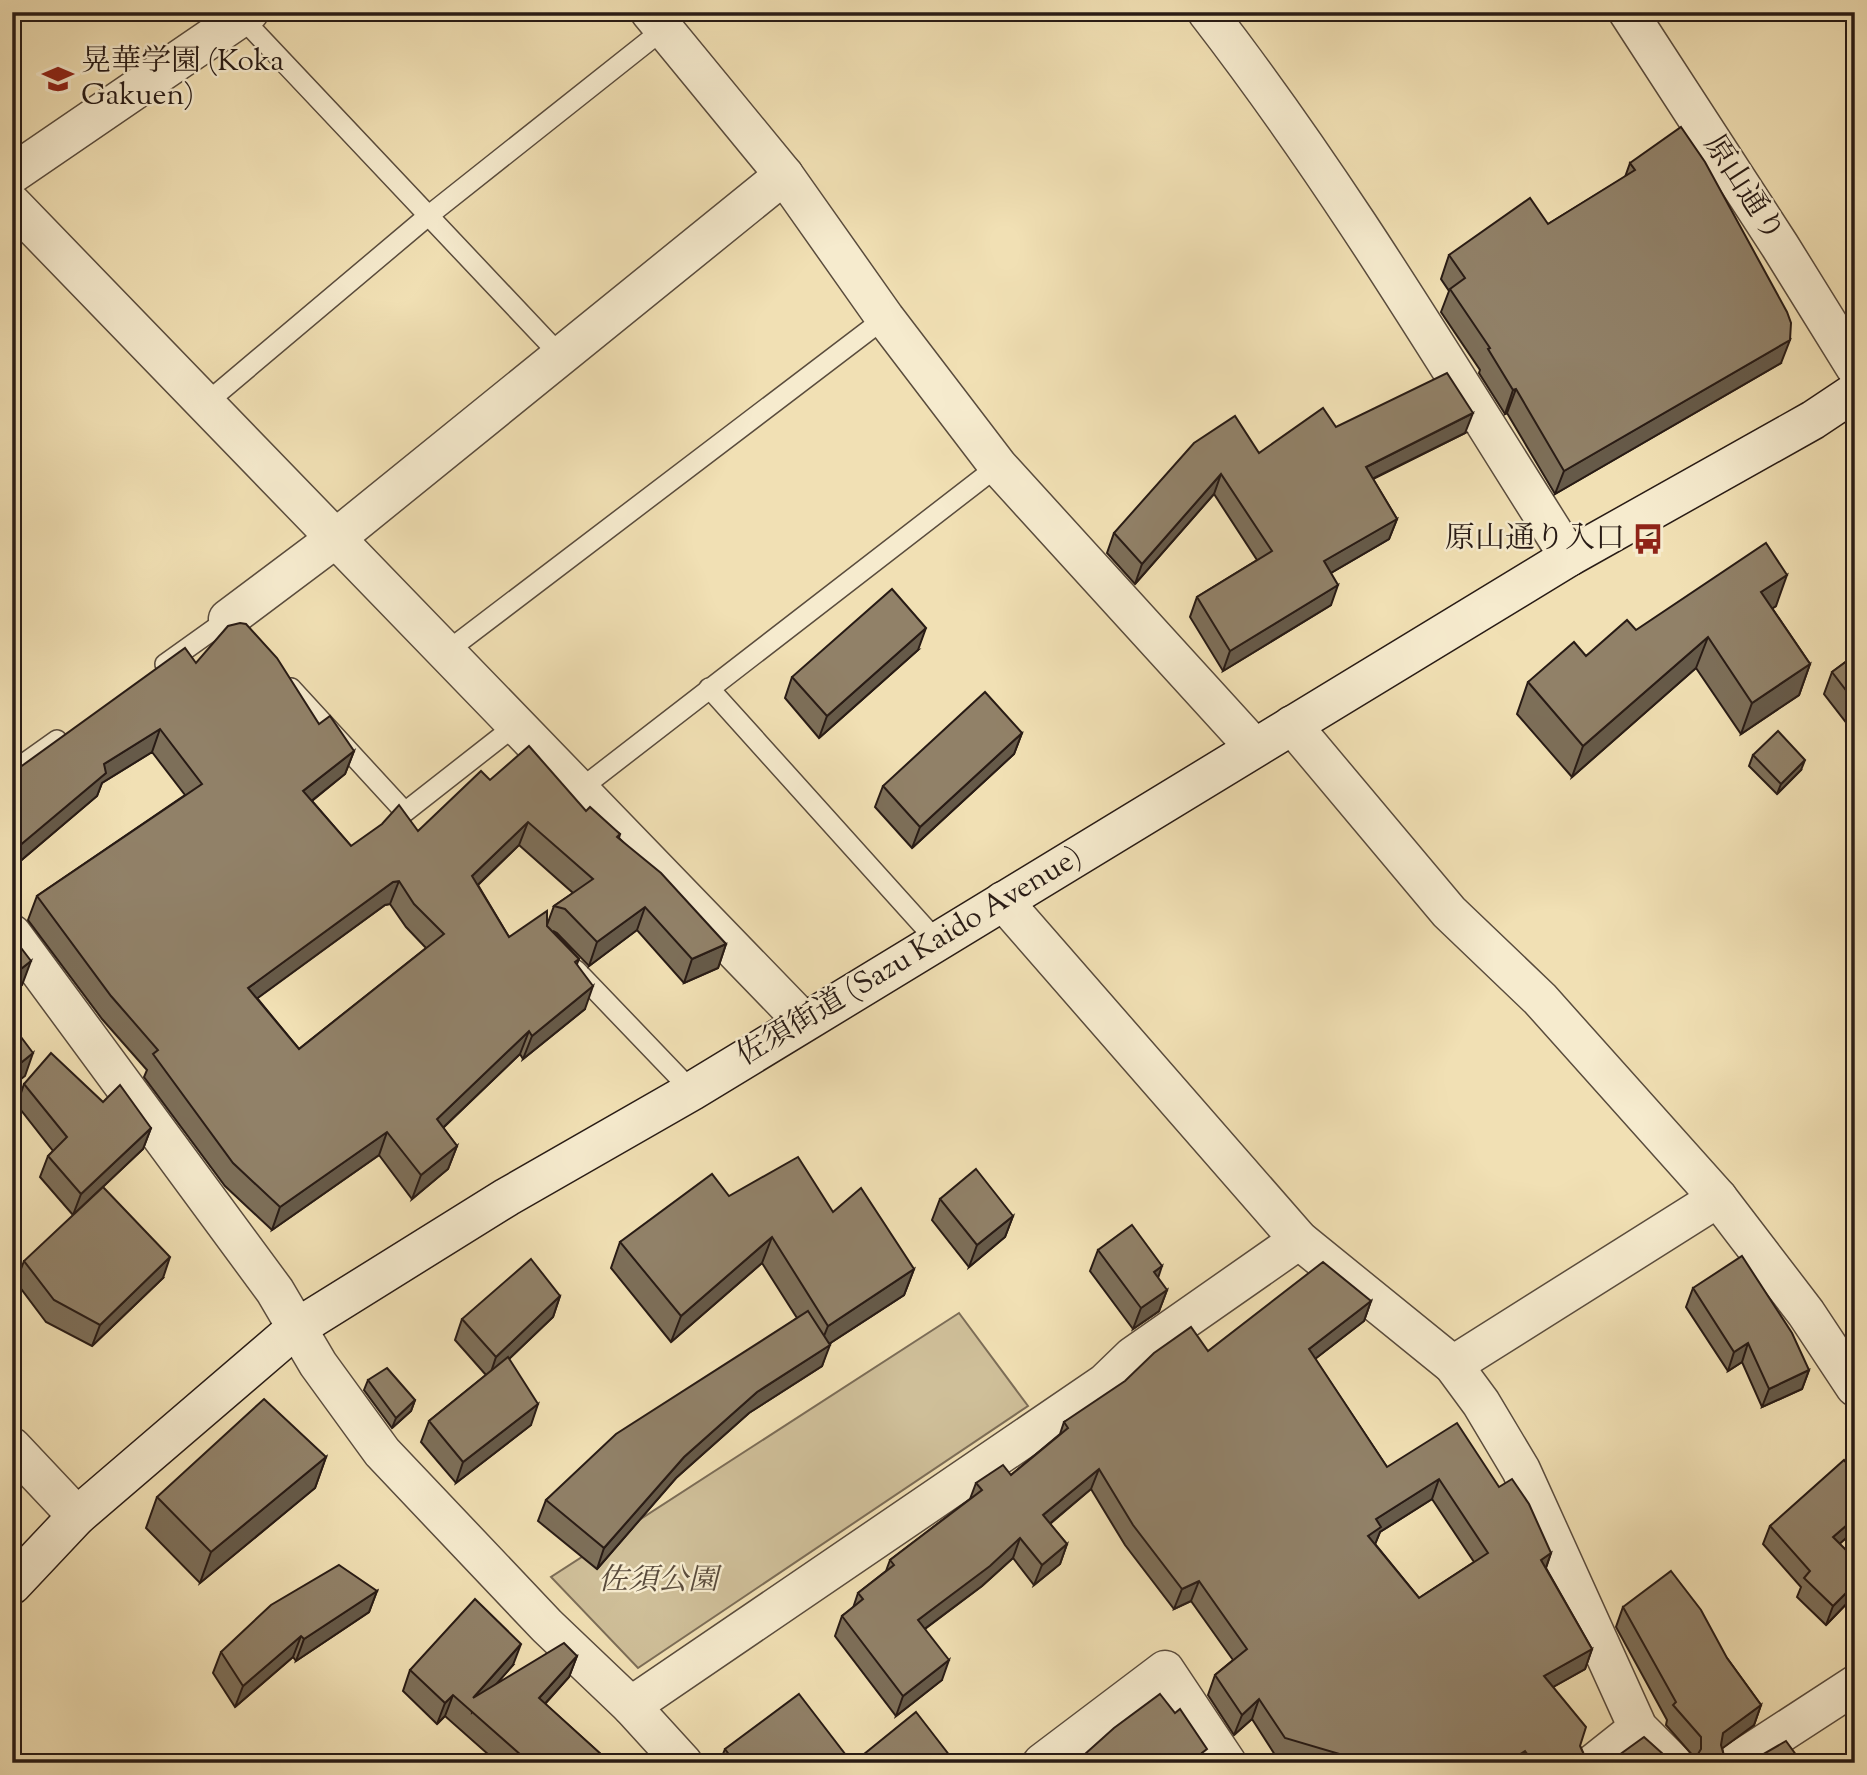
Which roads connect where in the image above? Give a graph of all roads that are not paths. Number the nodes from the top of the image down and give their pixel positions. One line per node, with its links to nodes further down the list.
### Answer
1 (1207, 12): 16 (street)
2 (1628, 12): 11 (street, 原山通り)
3 (244, 14): 5 (street); 8 (lane)
4 (657, 20): 6 (street); 8 (lane)
5 (12, 174)
6 (784, 174): 9 (street); 10 (street)
7 (12, 204): 13 (street)
8 (428, 216): 10 (lane); 13 (lane)
9 (885, 318): 14 (street); 18 (lane)
10 (561, 356): 15 (street)
11 (1855, 367)
12 (1855, 392): 16 (street, 佐須街道 (Sazu Kaido Avenue))
13 (205, 404): 15 (street)
14 (998, 467): 21 (lane); 25 (street)
15 (336, 538): 17 (street); 18 (street)
16 (1569, 557): 23 (street, 佐須街道 (Sazu Kaido Avenue))
17 (237, 629): 20 (lane)
18 (446, 652): 22 (street)
19 (275, 670): 22 (lane)
20 (149, 676)
21 (709, 688): 27 (lane); 30 (lane)
22 (516, 725): 27 (street)
23 (1292, 725): 25 (street, 佐須街道 (Sazu Kaido Avenue)); 34 (street)
24 (69, 732): 26 (lane)
25 (1254, 747): 28 (street, 佐須街道 (Sazu Kaido Avenue))
26 (12, 772)
27 (579, 790): 32 (street)
28 (1003, 901): 30 (street, 佐須街道 (Sazu Kaido Avenue)); 35 (street)
29 (12, 934): 36 (street)
30 (936, 940): 32 (street, 佐須街道 (Sazu Kaido Avenue))
31 (558, 951): 33 (lane)
32 (803, 1021): 33 (street, 佐須街道 (Sazu Kaido Avenue))
33 (692, 1090): 36 (street, 佐須街道 (Sazu Kaido Avenue))
34 (1718, 1198): 37 (street); 38 (street)
35 (1298, 1240): 37 (street); 43 (street)
36 (295, 1329): 40 (street, 佐須街道 (Sazu Kaido Avenue)); 43 (street)
37 (1453, 1365): 44 (street)
38 (1855, 1387)
39 (12, 1447): 40 (street)
40 (77, 1517): 41 (street, 佐須街道 (Sazu Kaido Avenue))
41 (12, 1584)
42 (1855, 1685): 50 (street)
43 (631, 1706): 45 (street)
44 (1638, 1728): 48 (street); 49 (street)
45 (683, 1763)
46 (1042, 1763): 47 (street)
47 (1227, 1763)
48 (1594, 1763)
49 (1673, 1763)
50 (1735, 1763)

